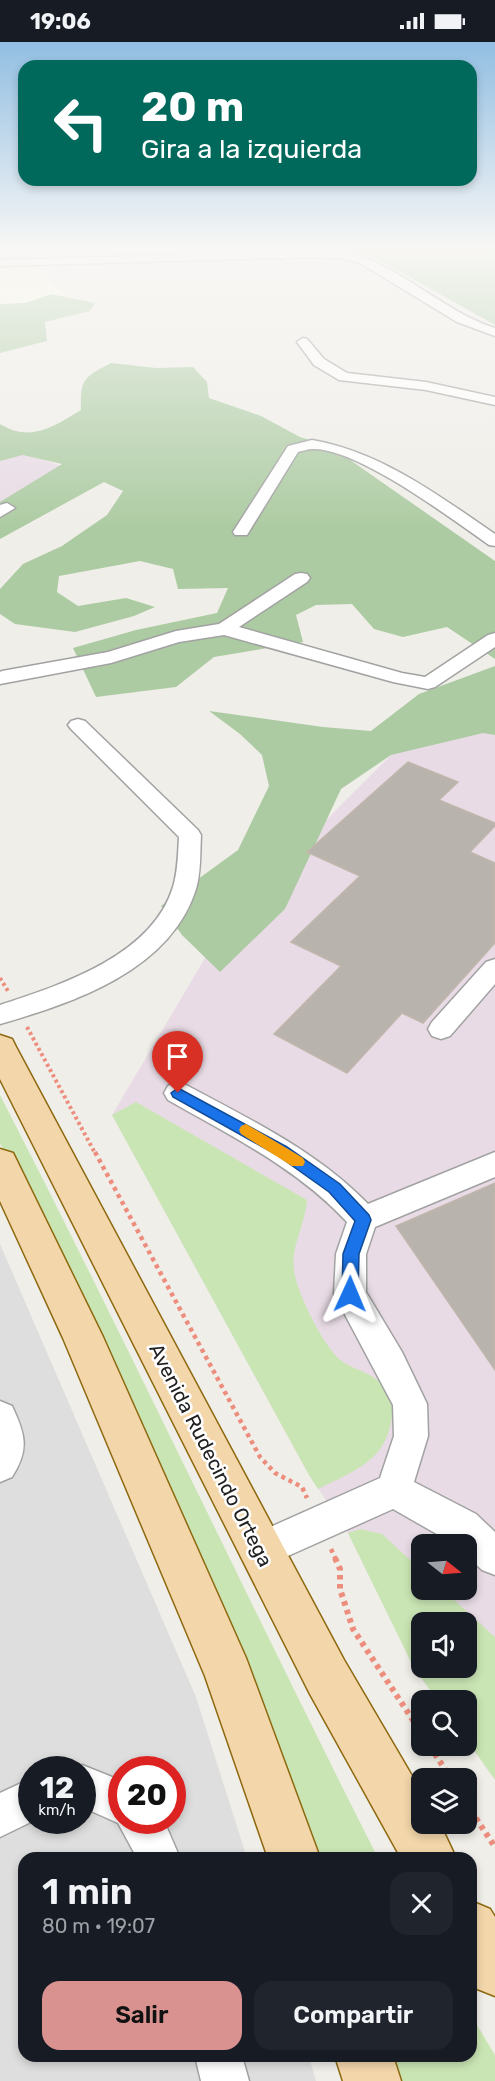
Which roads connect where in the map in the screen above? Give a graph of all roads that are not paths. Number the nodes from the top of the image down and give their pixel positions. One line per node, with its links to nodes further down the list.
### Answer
1 (303, 342): 2 (street)
2 (495, 402)
3 (242, 532): 4 (street)
4 (495, 540)
5 (301, 578): 6 (street)
6 (224, 629): 7 (street); 8 (street)
7 (495, 639)
8 (0, 678)
9 (78, 724): 11 (street)
10 (495, 968): 12 (street)
11 (9, 1012)
12 (441, 1029)
13 (0, 1047): 21 (main road, Avenida Rudecindo Ortega)
14 (178, 1093): 17 (street)
15 (0, 1163): 27 (main road)
16 (495, 1164): 17 (street)
17 (363, 1220): 20 (street)
18 (0, 1417): 19 (street)
19 (0, 1465)
20 (394, 1490): 21 (street); 22 (street)
21 (261, 1550): 28 (main road, Avenida Rudecindo Ortega)
22 (495, 1557)
23 (18, 1806): 24 (street)
24 (0, 1816)
25 (147, 1834): 26 (street)
26 (156, 1852)
27 (292, 1852)
28 (427, 1852)
29 (477, 1938): 30 (main road)
30 (495, 1968)
31 (220, 2062): 33 (street)
32 (366, 2062): 34 (main road)
33 (225, 2081)
34 (372, 2081)

